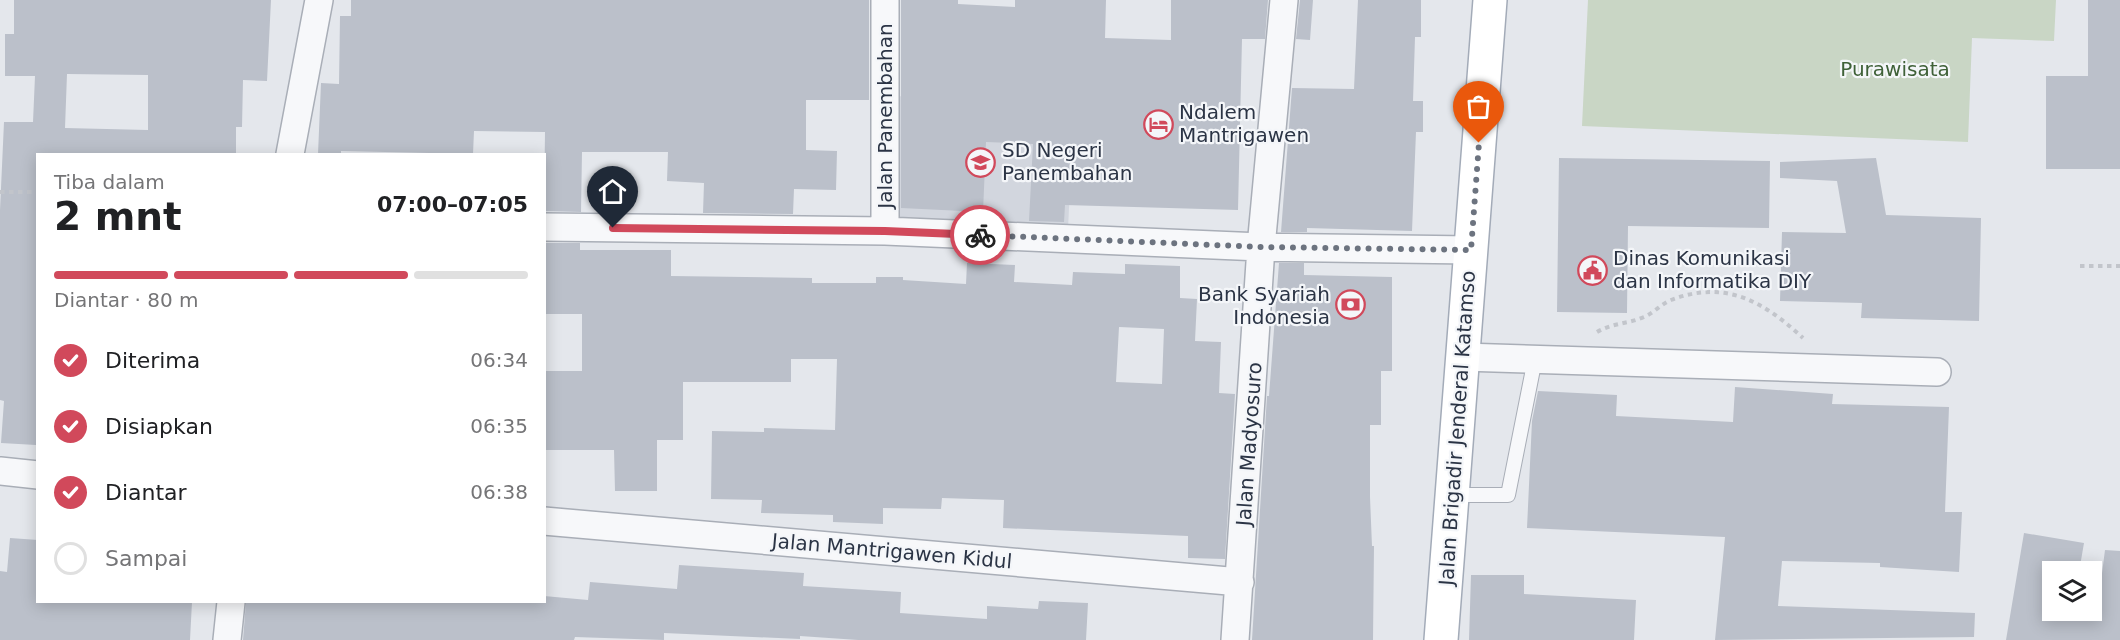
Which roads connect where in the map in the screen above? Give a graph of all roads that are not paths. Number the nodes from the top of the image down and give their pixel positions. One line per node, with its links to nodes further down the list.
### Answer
1 (319, 0): 5 (street)
2 (885, 0): 7 (street, Jalan Panembahan)
3 (1284, 0): 8 (street, Jalan Madyosuro)
4 (1490, 0): 9 (main road, Jalan Brigadir Jenderal Katamso)
5 (290, 153)
6 (546, 227): 7 (street)
7 (885, 231): 8 (street)
8 (1261, 247): 9 (street); 17 (street, Jalan Madyosuro)
9 (1471, 250): 10 (main road, Jalan Brigadir Jenderal Katamso)
10 (1463, 357): 11 (street); 15 (main road, Jalan Brigadir Jenderal Katamso)
11 (1535, 359): 12 (street); 15 (lane)
12 (1937, 372)
13 (0, 471): 14 (street)
14 (36, 475)
15 (1452, 495): 21 (main road, Jalan Brigadir Jenderal Katamso)
16 (546, 521): 17 (street, Jalan Mantrigawen Kidul)
17 (1239, 582): 20 (street, Jalan Madyosuro)
18 (231, 603): 19 (street)
19 (227, 640)
20 (1235, 640)
21 (1441, 640)

